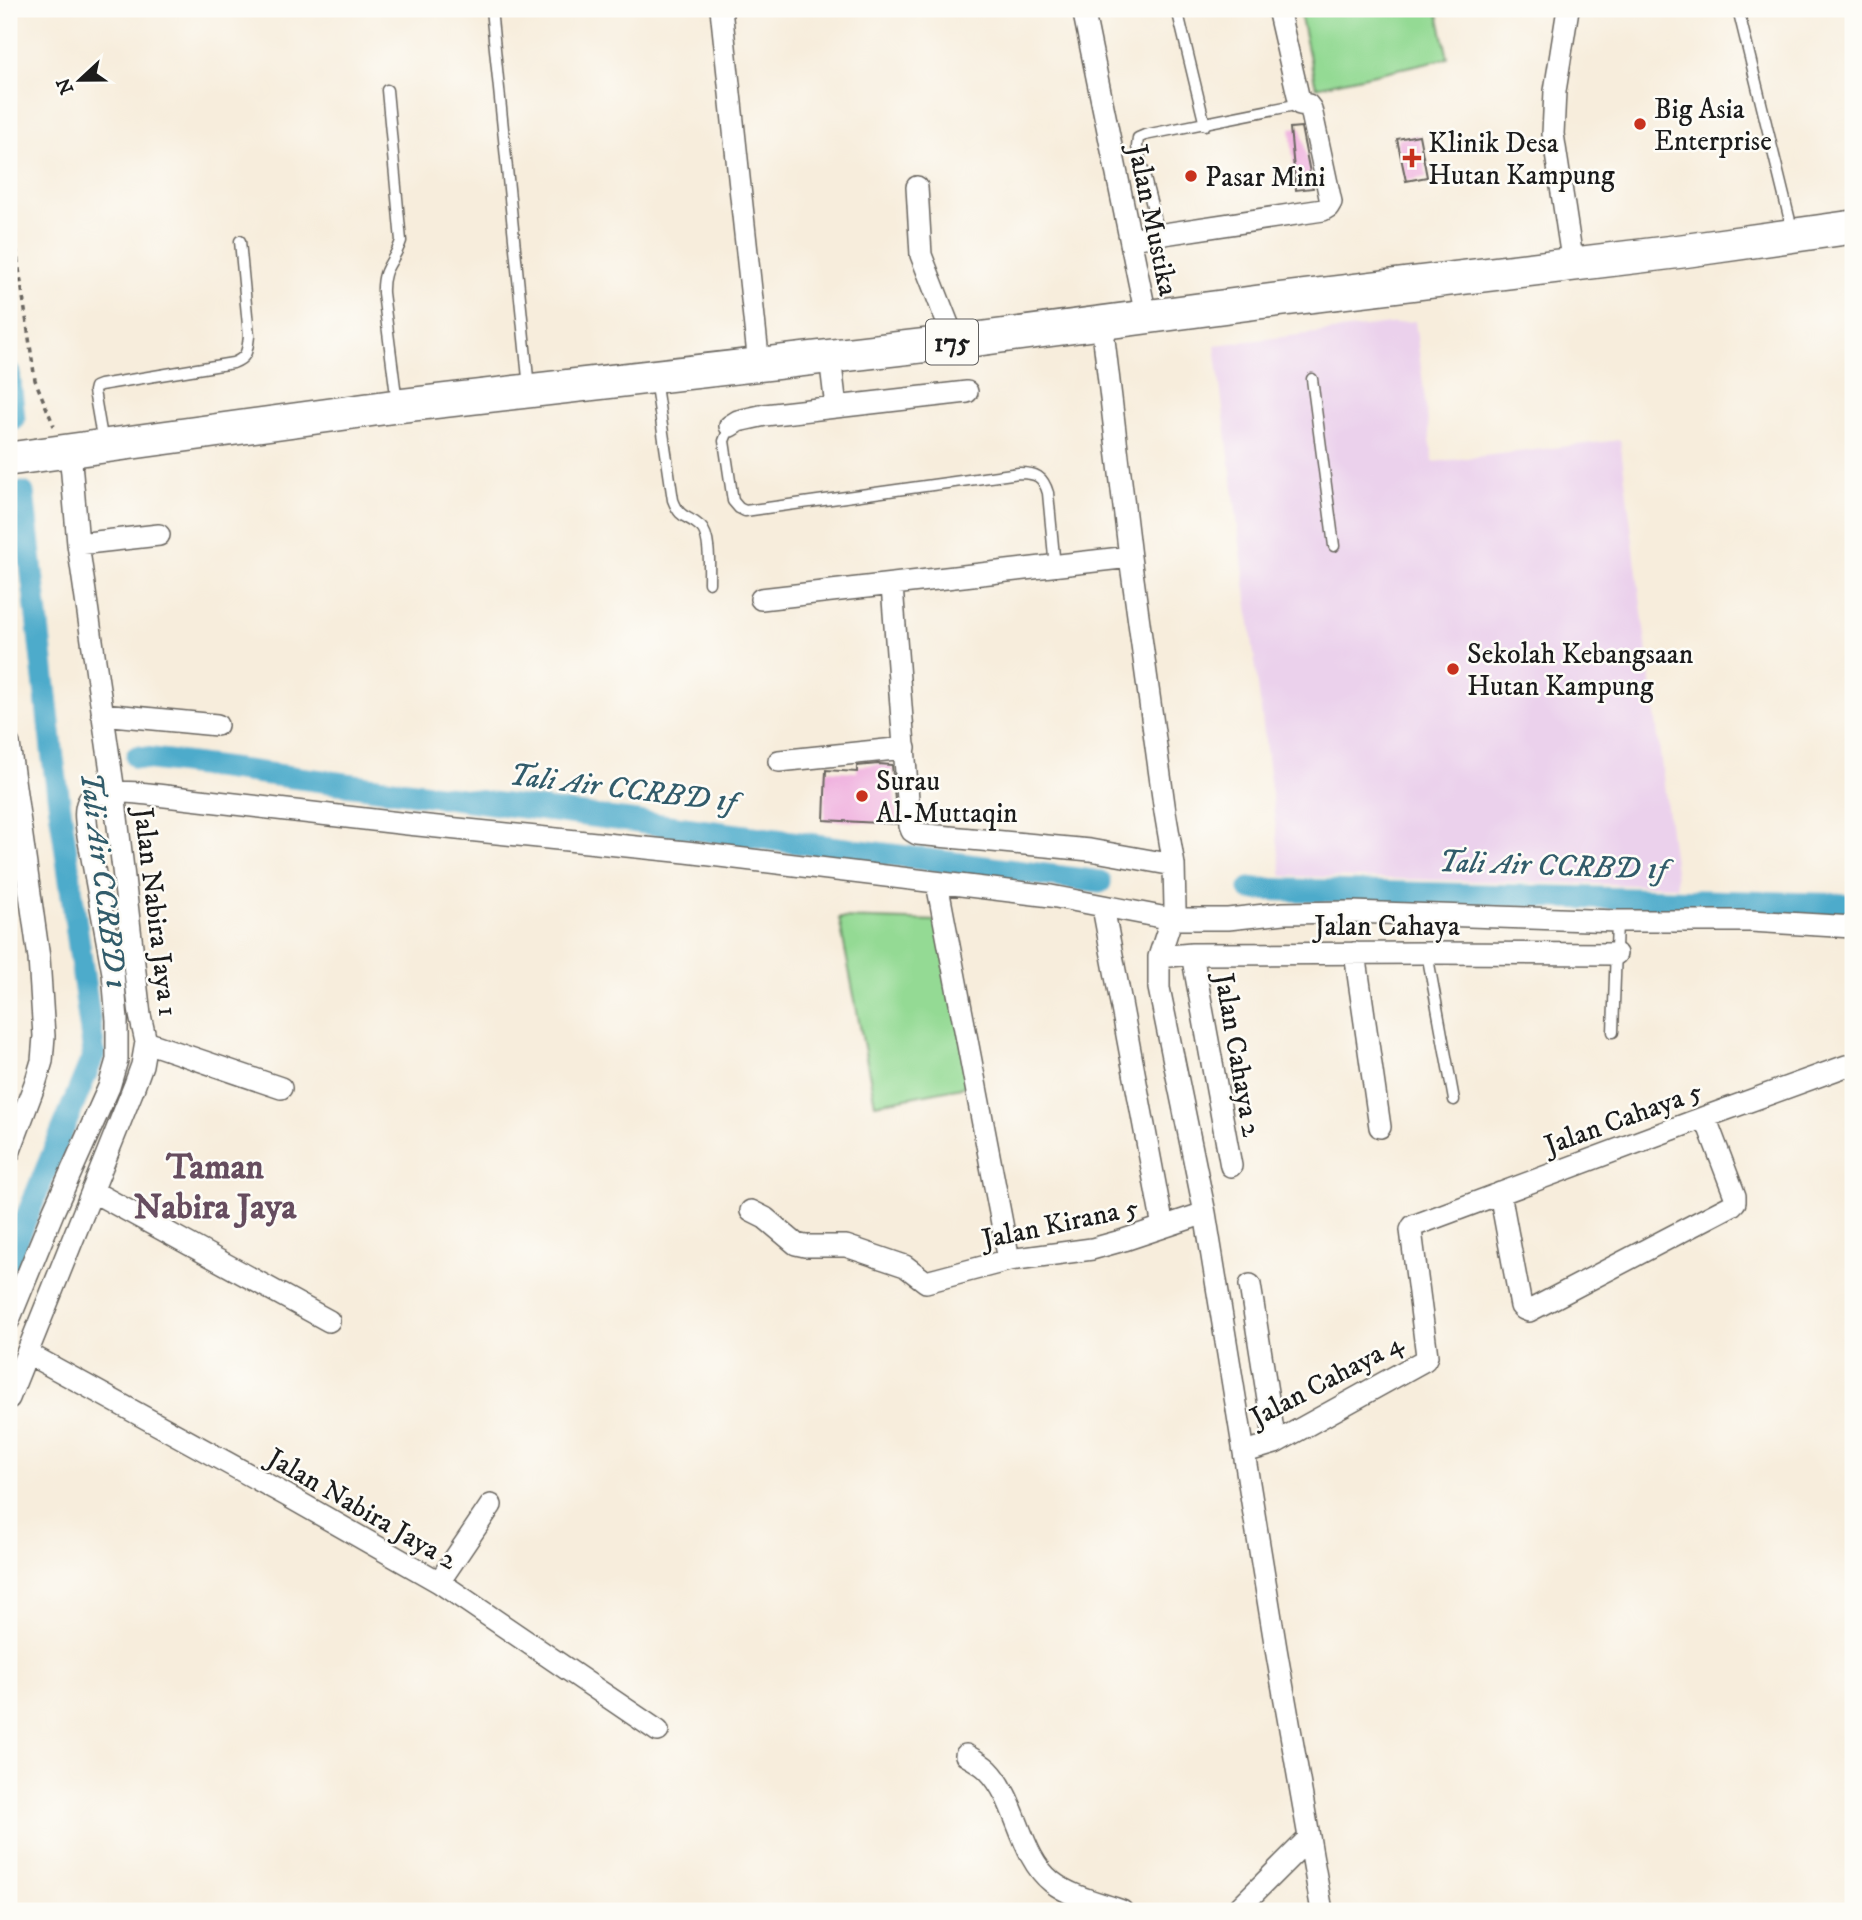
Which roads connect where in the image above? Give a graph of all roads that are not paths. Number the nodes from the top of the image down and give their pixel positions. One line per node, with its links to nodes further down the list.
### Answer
1 (491, 9): 25 (lane)
2 (721, 9): 22 (street)
3 (1083, 9): 15 (street, Jalan Mustika)
4 (1177, 9): 10 (lane)
5 (1278, 9): 9 (street)
6 (1568, 9): 17 (street)
7 (1738, 9): 14 (lane)
8 (387, 90): 27 (lane)
9 (1300, 104): 10 (lane); 13 (street)
10 (1205, 125): 13 (lane)
11 (917, 187): 20 (street)
12 (1853, 227): 14 (main road, 175)
13 (1159, 233): 15 (street)
14 (1794, 236): 17 (main road, 175)
15 (1131, 239): 18 (street, Jalan Mustika)
16 (240, 242): 30 (lane)
17 (1573, 265): 18 (main road, 175)
18 (1146, 317): 19 (main road, 175)
19 (1102, 323): 20 (main road, 175); 36 (street)
20 (955, 342): 21 (main road, 175)
21 (830, 357): 22 (main road, 175); 28 (street)
22 (759, 365): 23 (main road, 175)
23 (654, 376): 25 (main road, 175); 38 (lane)
24 (1312, 379): 35 (lane)
25 (529, 390): 27 (main road, 175)
26 (967, 392): 28 (street)
27 (397, 406): 30 (main road, 175)
28 (836, 407): 29 (street)
29 (730, 426): 37 (lane)
30 (103, 445): 31 (main road, 175)
31 (62, 452): 32 (main road, 175); 34 (street, Jalan Nabira Jaya 1)
32 (9, 459)
33 (159, 535): 34 (street)
34 (78, 544): 41 (street, Jalan Nabira Jaya 1)
35 (1334, 546)
36 (1130, 557): 37 (street); 47 (street)
37 (1055, 567): 39 (street)
38 (709, 583)
39 (892, 586): 40 (street); 44 (street)
40 (761, 599)
41 (102, 714): 42 (street); 46 (street, Jalan Nabira Jaya 1)
42 (217, 724)
43 (9, 744): 65 (street)
44 (905, 748): 45 (street); 47 (street)
45 (779, 761)
46 (114, 792): 48 (street); 59 (street, Jalan Nabira Jaya 1); 75 (street)
47 (1174, 865): 50 (street)
48 (937, 883): 49 (street); 73 (street)
49 (1103, 907): 50 (street); 72 (street)
50 (1172, 919): 51 (street); 57 (street)
51 (1617, 920): 52 (street); 56 (lane)
52 (1853, 927)
53 (1355, 953): 54 (street, Jalan Cahaya); 55 (street, Jalan Cahaya); 64 (street)
54 (1427, 953): 56 (street, Jalan Cahaya); 62 (lane)
55 (1192, 954): 57 (street, Jalan Cahaya); 66 (street, Jalan Cahaya 2)
56 (1616, 954): 58 (lane)
57 (1158, 957): 70 (street)
58 (1613, 1032)
59 (146, 1042): 61 (street); 67 (street, Jalan Nabira Jaya 1)
60 (1853, 1068): 63 (street, Jalan Cahaya 5)
61 (281, 1088)
62 (1454, 1100)
63 (1705, 1117): 68 (street, Jalan Cahaya 5); 68 (street)
64 (1380, 1127)
65 (9, 1153)
66 (1231, 1166)
67 (92, 1191): 76 (street); 77 (street, Jalan Nabira Jaya 1)
68 (1500, 1193): 71 (street, Jalan Cahaya 5)
69 (751, 1211): 73 (street, Jalan Kirana 5)
70 (1205, 1213): 72 (street, Jalan Kirana 5); 80 (street)
71 (1413, 1226): 79 (street, Jalan Cahaya 4)
72 (1163, 1227): 73 (street, Jalan Kirana 5)
73 (1009, 1260)
74 (1250, 1285): 79 (street)
75 (9, 1320)
76 (329, 1321)
77 (27, 1353): 78 (street, Jalan Nabira Jaya 1); 82 (street, Jalan Nabira Jaya 2)
78 (9, 1398)
79 (1275, 1443): 80 (street, Jalan Cahaya 4)
80 (1245, 1452): 85 (street)
81 (491, 1505): 82 (street)
82 (439, 1582): 83 (street, Jalan Nabira Jaya 2)
83 (657, 1731)
84 (966, 1755): 86 (street)
85 (1308, 1839): 87 (street); 88 (street)
86 (1122, 1911)
87 (1236, 1911)
88 (1322, 1911)

